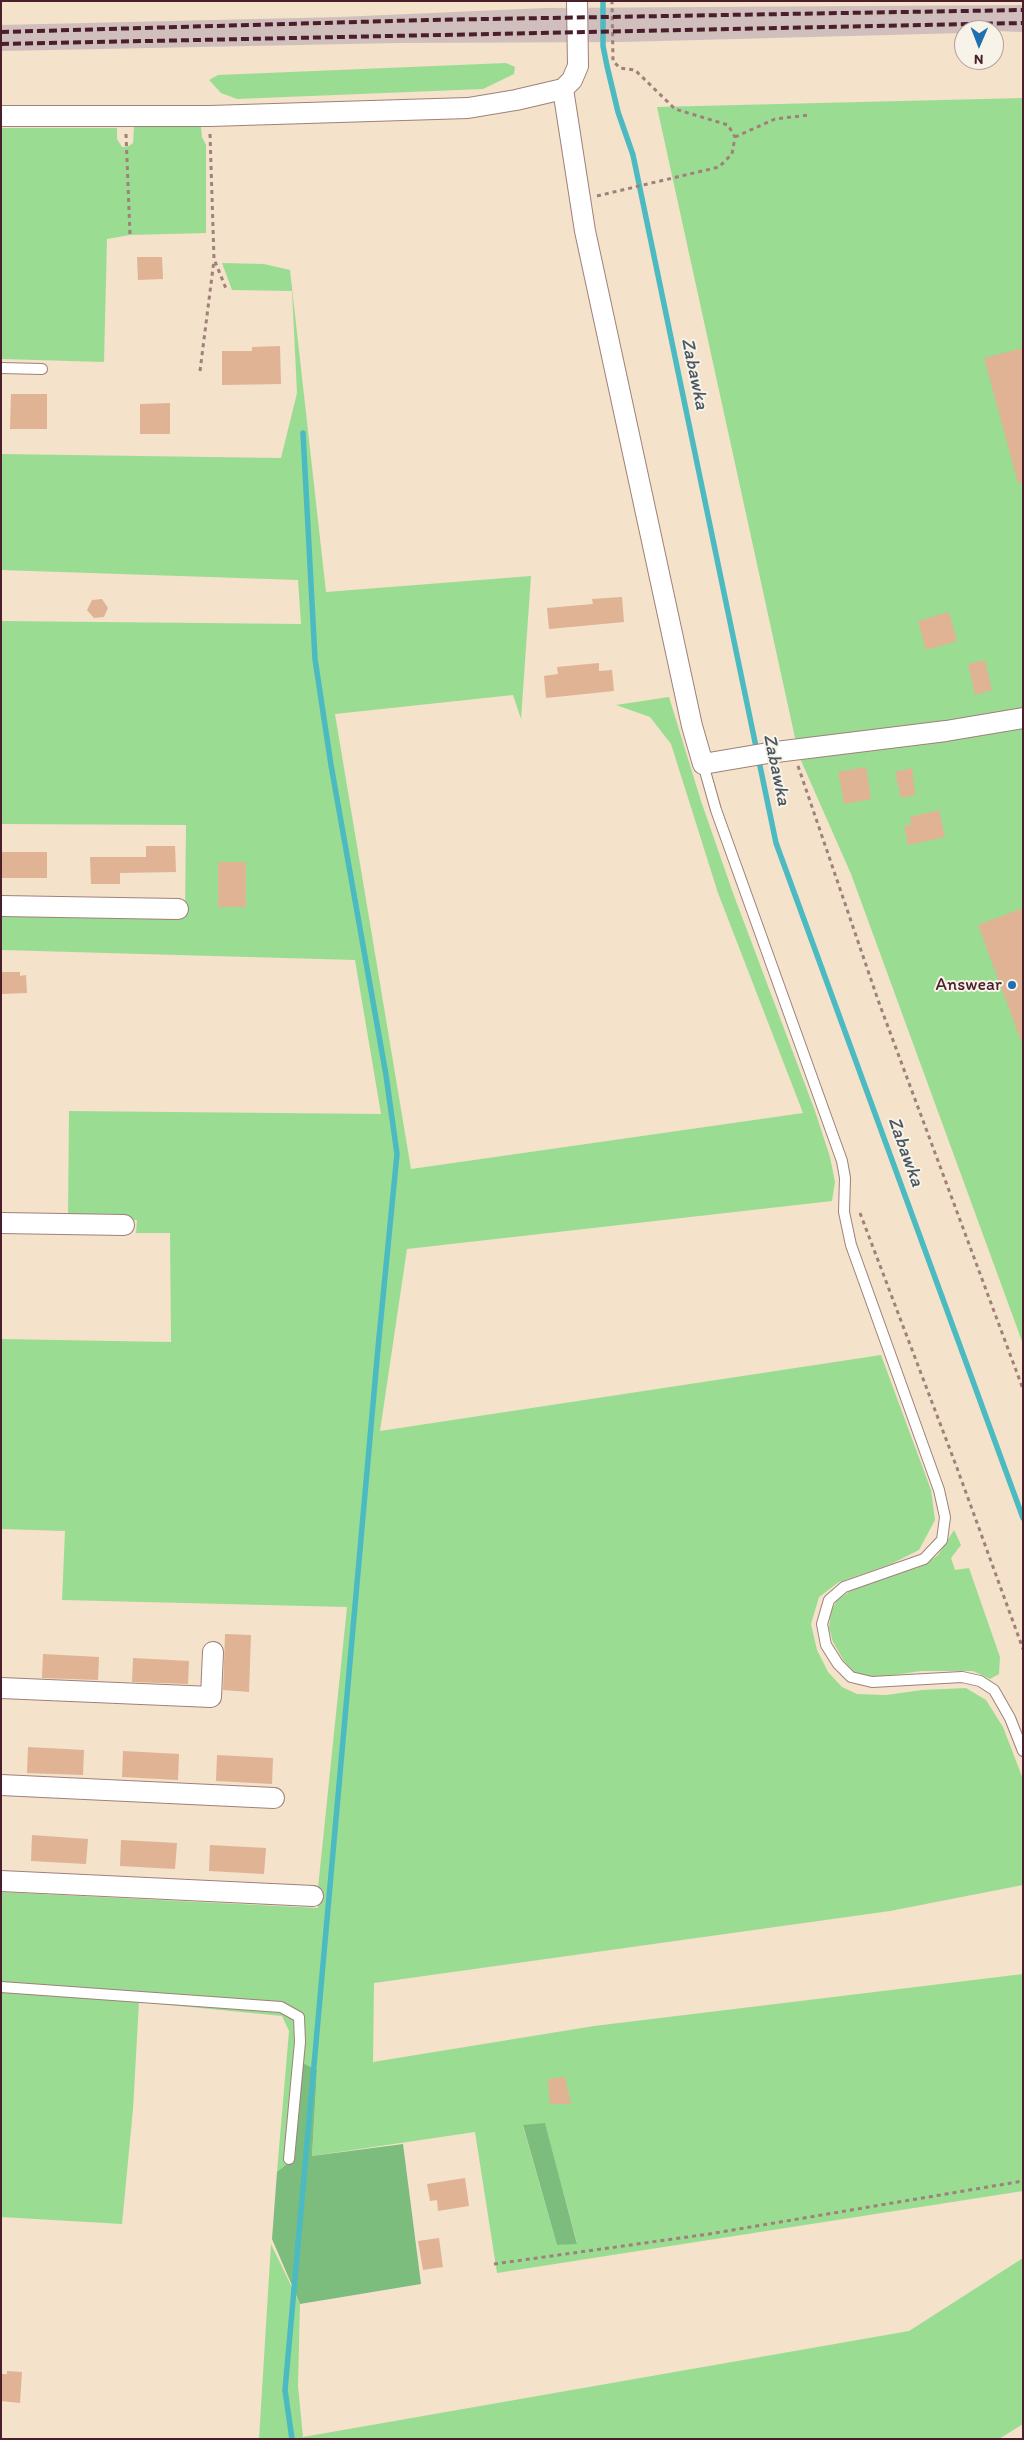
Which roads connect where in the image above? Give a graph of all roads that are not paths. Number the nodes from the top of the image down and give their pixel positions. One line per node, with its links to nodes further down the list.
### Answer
1 (577, 1): 2 (street)
2 (563, 89): 3 (street); 7 (street)
3 (1, 116)
4 (1, 368): 5 (lane)
5 (42, 369)
6 (1023, 718): 7 (street)
7 (703, 764): 14 (lane)
8 (1, 906): 9 (street)
9 (178, 909)
10 (1, 1223): 11 (street)
11 (124, 1225)
12 (213, 1652): 13 (street)
13 (1, 1688)
14 (1023, 1751)
15 (1, 1785): 16 (street)
16 (274, 1798)
17 (1, 1881): 18 (street)
18 (313, 1896)
19 (1, 1987): 20 (lane)
20 (289, 2159)

